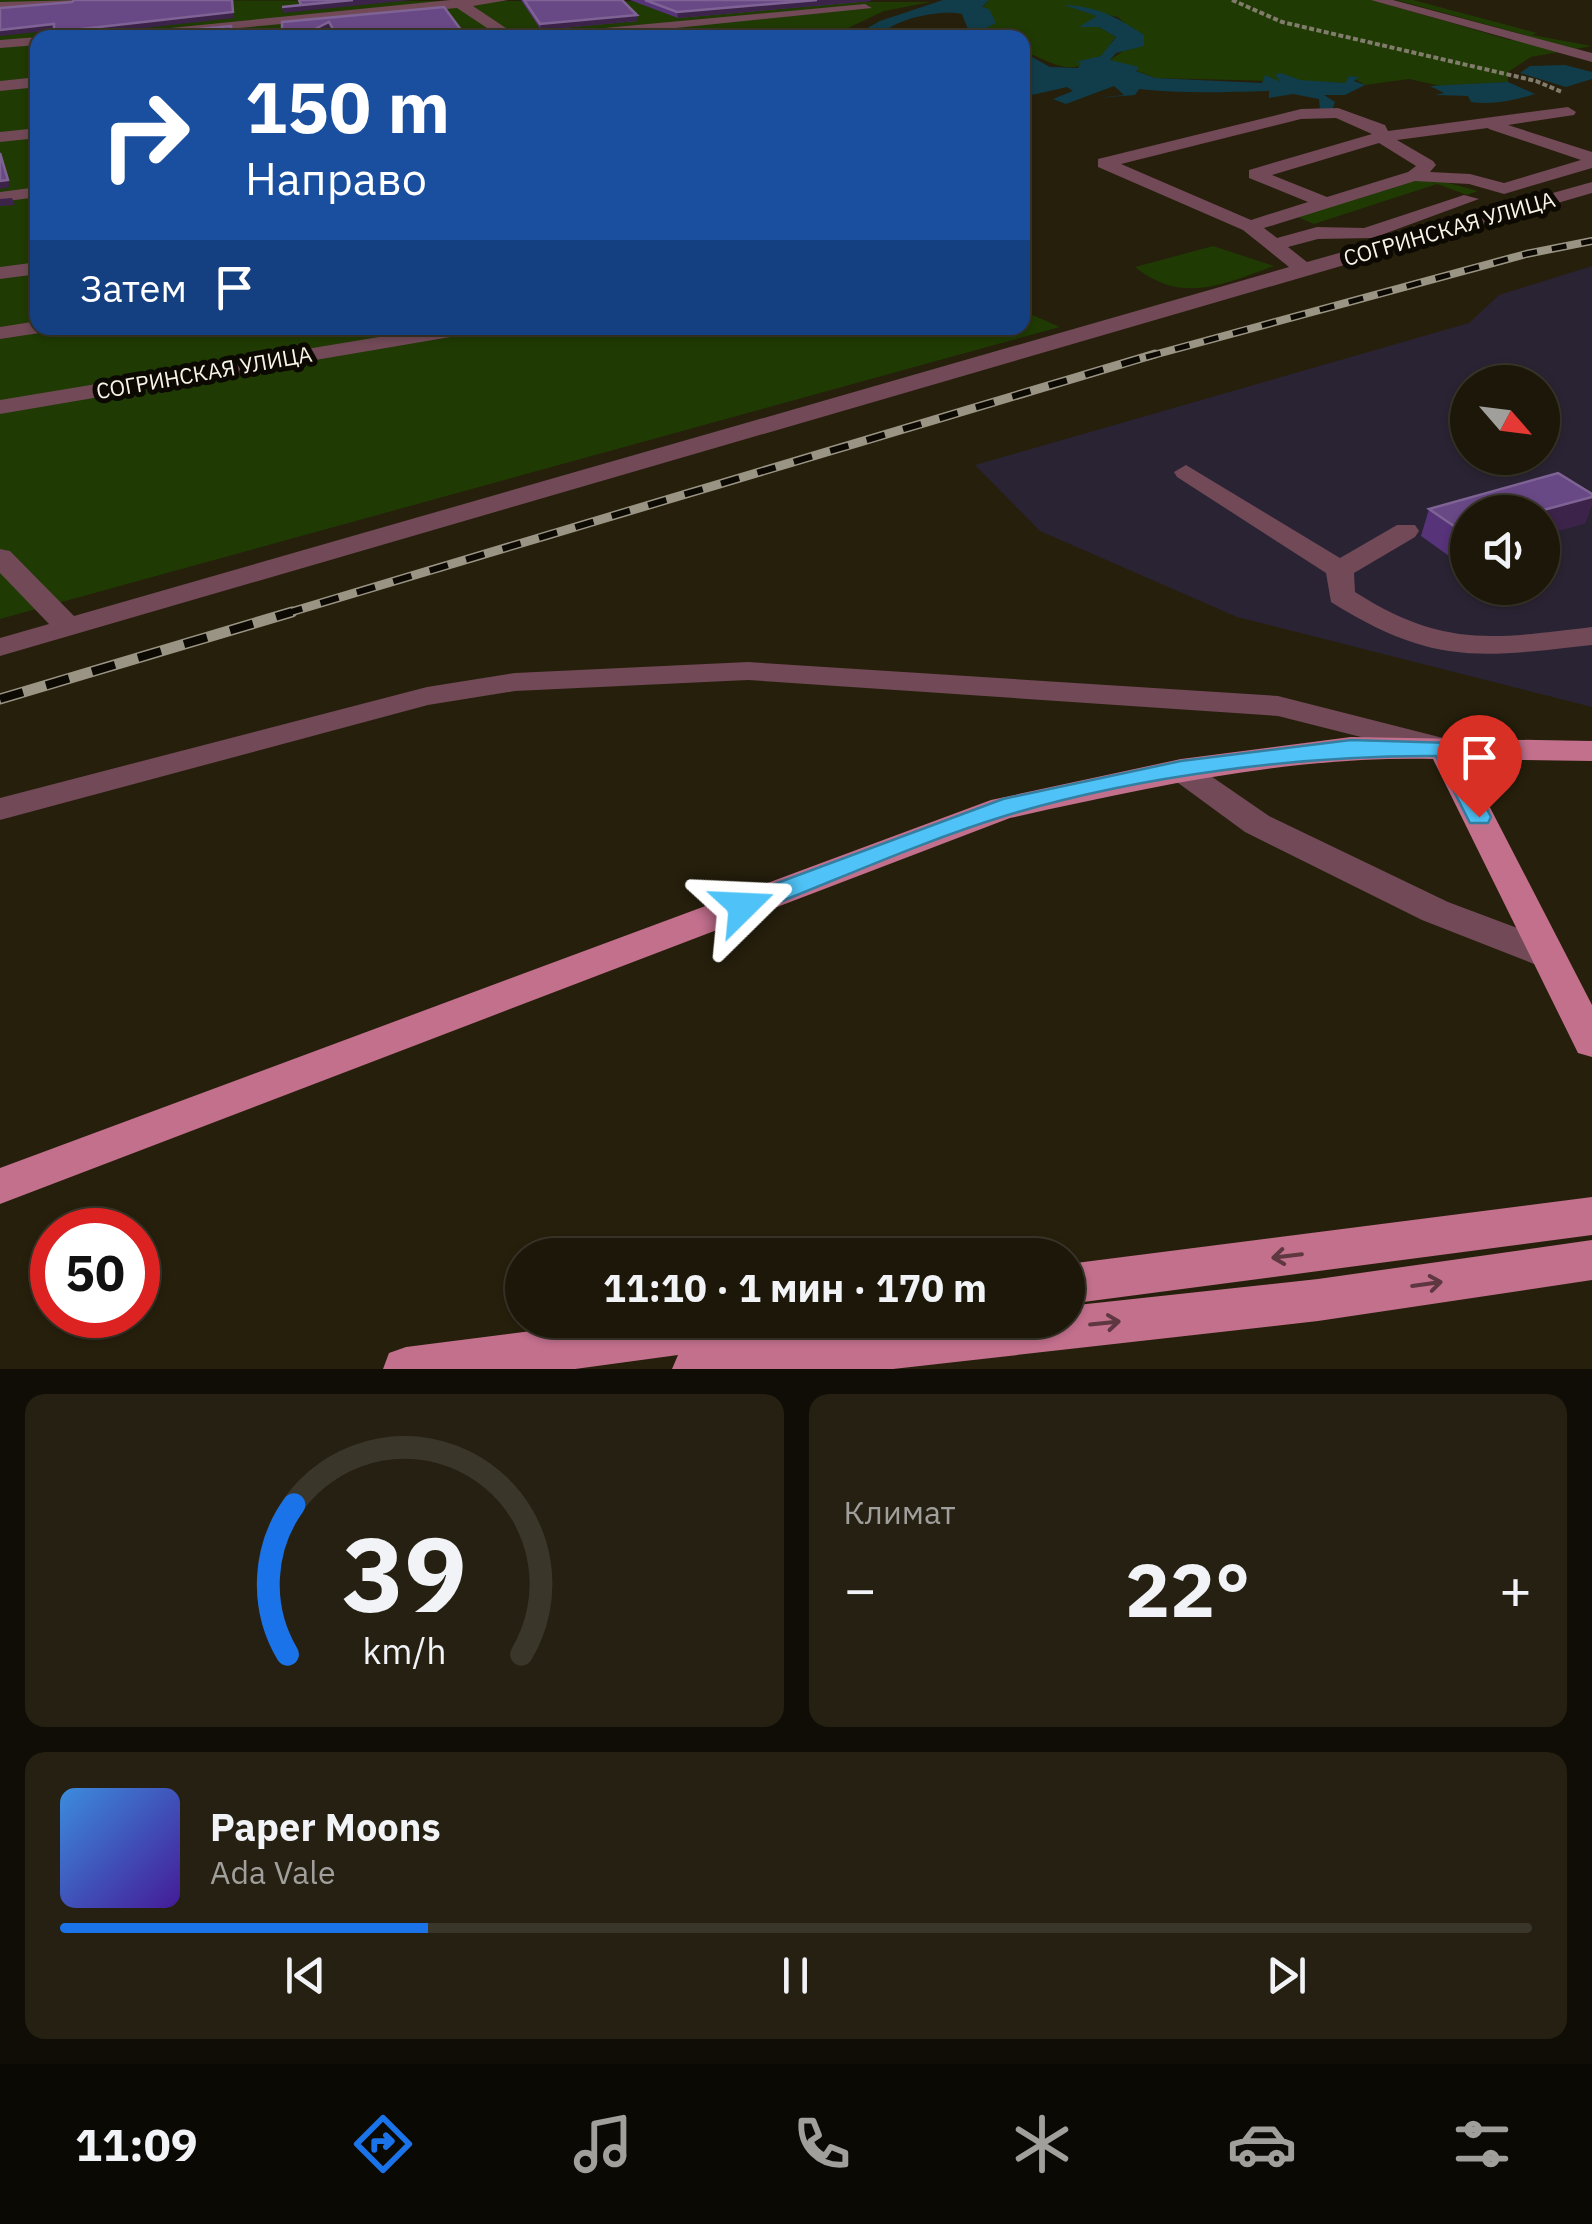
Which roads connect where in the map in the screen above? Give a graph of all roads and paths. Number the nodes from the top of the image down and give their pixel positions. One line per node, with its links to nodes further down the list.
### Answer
1 (73, 0): 7 (street)
2 (500, 0): 6 (street)
3 (850, 0): 10 (street)
4 (1232, 0): 16 (path)
5 (1378, 0): 13 (street)
6 (457, 2): 8 (street); 9 (street)
7 (0, 6)
8 (161, 30)
9 (500, 30)
10 (615, 30)
11 (30, 42): 12 (street)
12 (0, 44)
13 (1592, 58)
14 (30, 83): 15 (street)
15 (0, 86)
16 (1565, 94)
17 (1568, 112): 18 (street)
18 (1484, 123): 21 (street); 22 (street)
19 (30, 134): 20 (street)
20 (0, 136)
21 (1381, 137): 23 (street); 28 (street); 29 (street)
22 (1592, 160): 23 (street)
23 (1414, 176): 28 (street)
24 (1592, 187): 32 (street, СОГРИНСКАЯ УЛИЦА)
25 (30, 193): 26 (street)
26 (0, 196)
27 (1470, 198): 30 (street)
28 (1326, 203): 29 (street)
29 (1250, 226): 30 (street)
30 (1274, 245): 32 (street)
31 (30, 269): 33 (street)
32 (1305, 270): 38 (street, СОГРИНСКАЯ УЛИЦА)
33 (0, 273)
34 (30, 328): 36 (street)
35 (1030, 328): 38 (street)
36 (0, 333)
37 (426, 335): 39 (street, СОГРИНСКАЯ УЛИЦА)
38 (1058, 340): 44 (street, СОГРИНСКАЯ УЛИЦА)
39 (0, 406)
40 (1186, 472): 43 (street)
41 (1406, 531): 43 (street)
42 (0, 557): 44 (street)
43 (1340, 570): 45 (street)
44 (68, 627): 46 (street, СОГРИНСКАЯ УЛИЦА)
45 (1592, 636)
46 (0, 647)
47 (1444, 749): 48 (main road); 49 (main road); 50 (street); 51 (main road)
48 (1592, 750)
49 (1181, 770): 51 (street); 53 (main road)
50 (0, 809)
51 (1548, 954): 52 (main road)
52 (1592, 1042)
53 (0, 1186)
54 (1592, 1216): 56 (main road, one-way to 56)
55 (1592, 1260): 59 (main road, one-way to 55)
56 (1085, 1282)
57 (645, 1338): 58 (main road)
58 (406, 1369)
59 (695, 1369)

